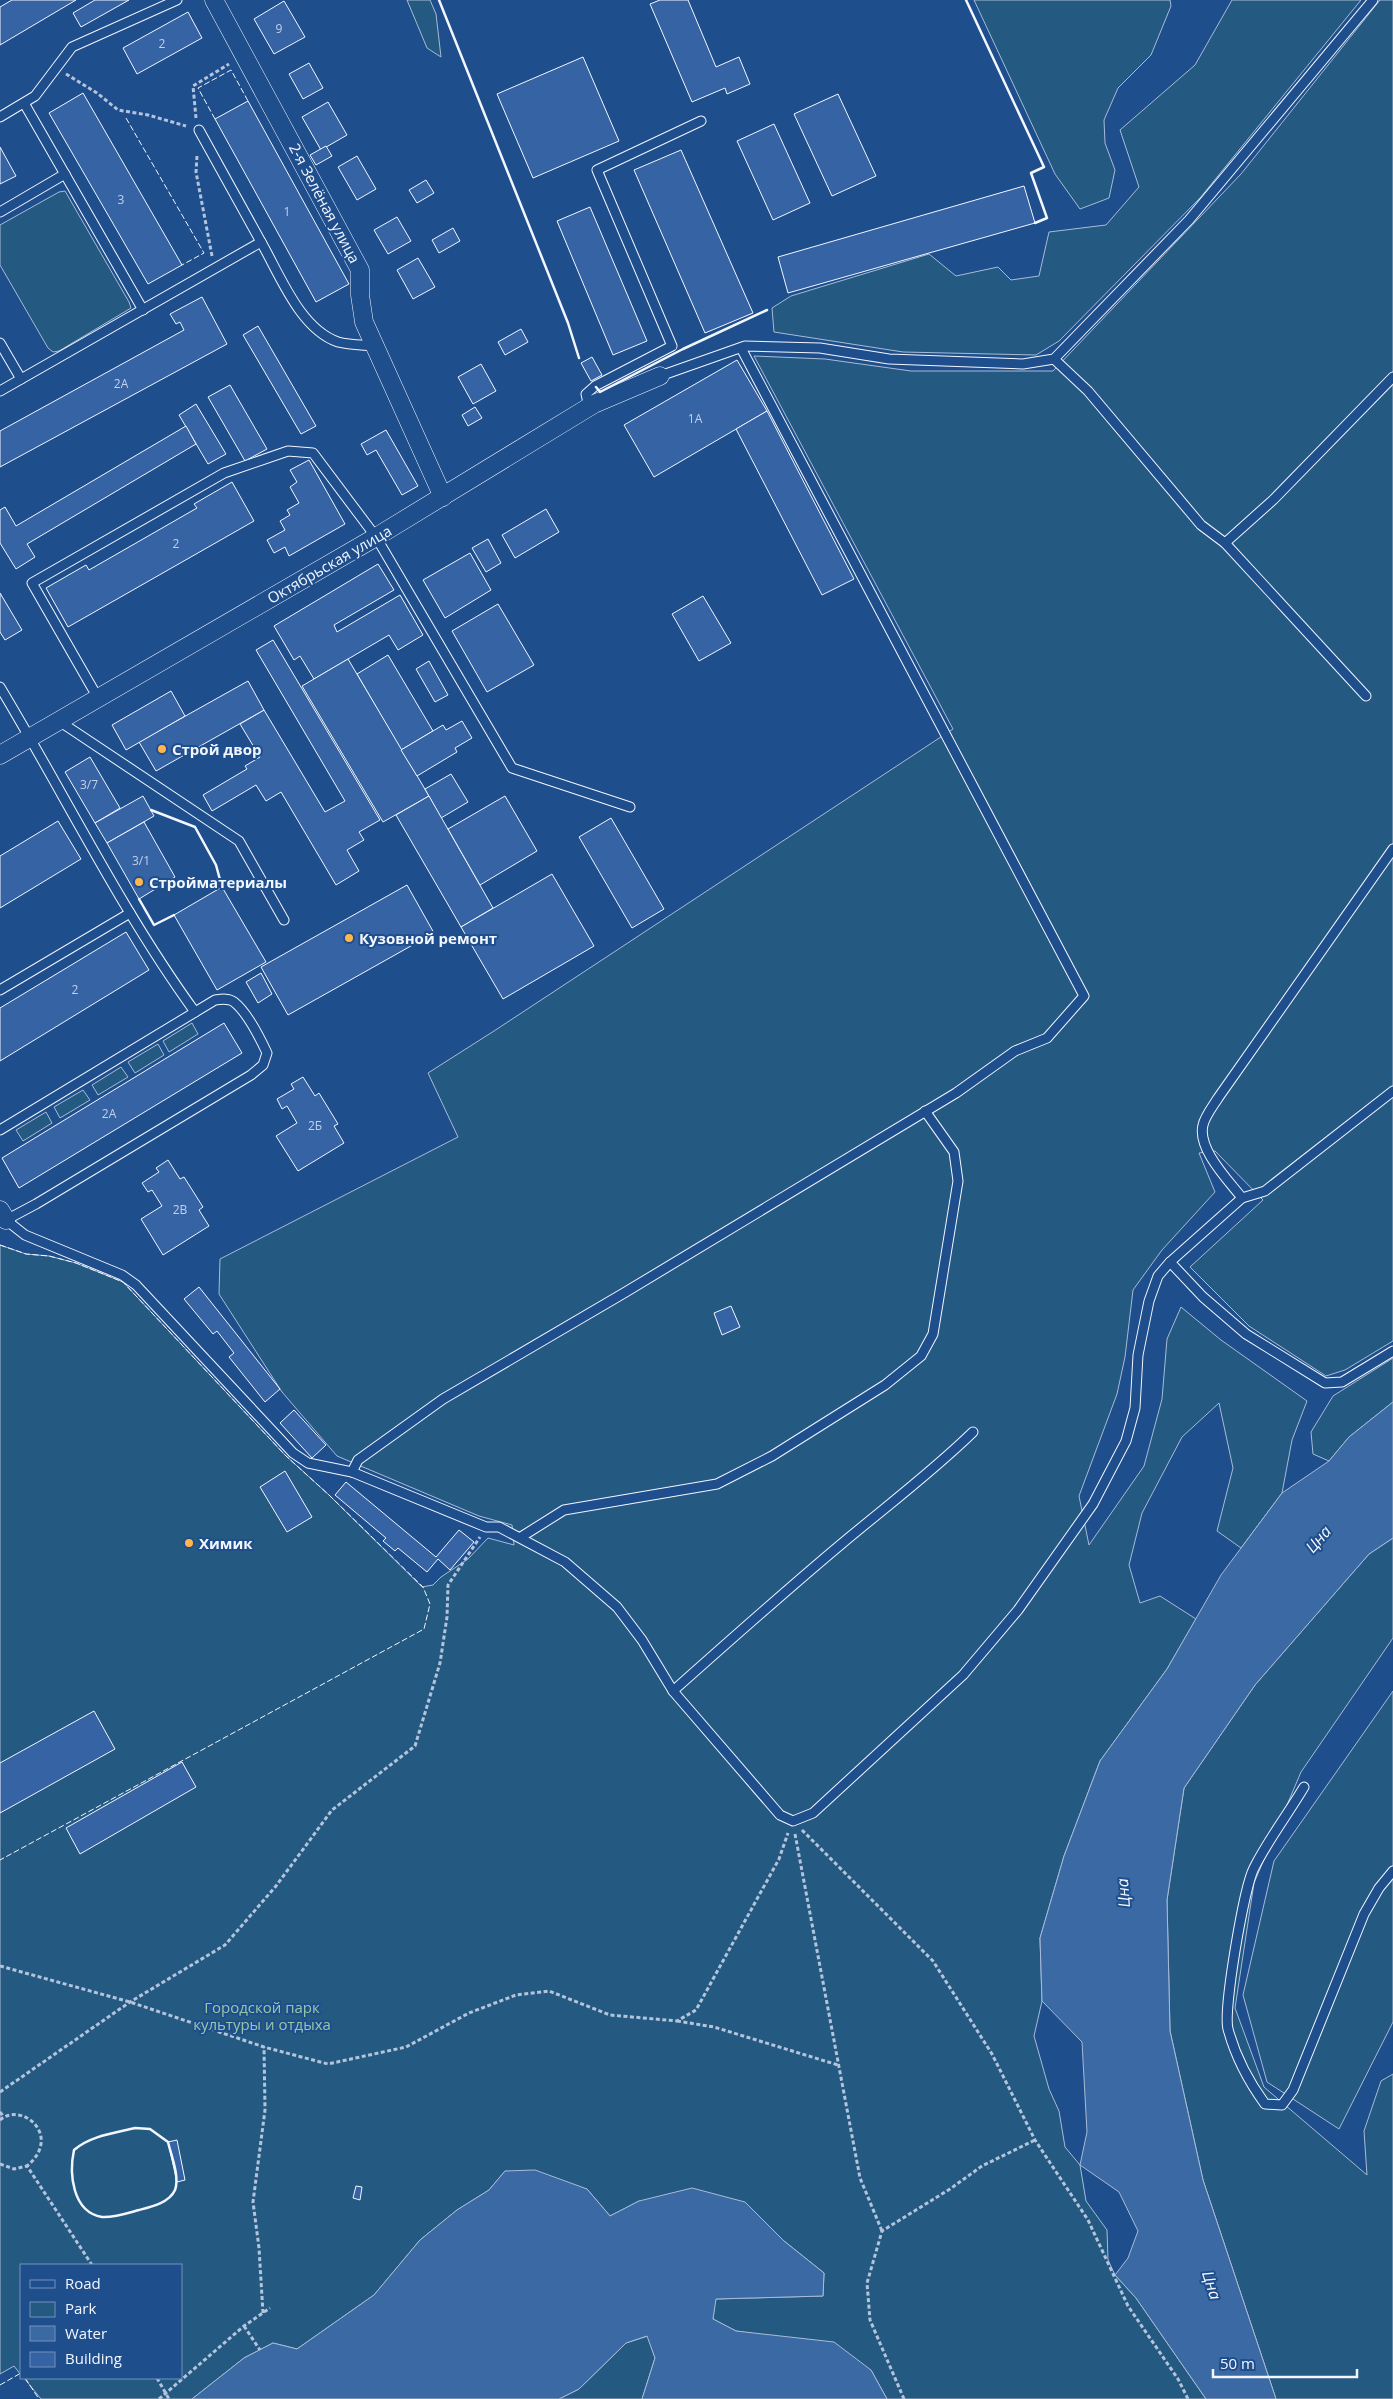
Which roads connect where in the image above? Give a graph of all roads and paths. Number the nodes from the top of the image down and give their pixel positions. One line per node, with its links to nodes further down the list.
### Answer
1 (177, 0): 5 (lane)
2 (214, 0): 4 (street, 2-я Зелёная улица)
3 (1373, 0): 18 (lane)
4 (244, 55): 9 (path); 16 (street, 2-я Зелёная улица)
5 (56, 69): 6 (lane); 9 (path)
6 (24, 103): 7 (lane); 10 (lane)
7 (0, 117)
8 (702, 121): 23 (lane)
9 (198, 130): 12 (lane); 13 (path)
10 (65, 174): 11 (lane); 14 (lane)
11 (0, 212)
12 (261, 242): 13 (lane); 16 (lane)
13 (214, 269): 14 (lane)
14 (143, 310): 21 (lane)
15 (0, 343): 21 (lane)
16 (373, 346): 24 (street, 2-я Зелёная улица)
17 (741, 348): 18 (lane); 19 (lane); 40 (lane)
18 (1054, 359): 26 (lane)
19 (660, 376): 23 (street, Октябрьская улица)
20 (1393, 377): 26 (lane)
21 (20, 379): 22 (lane)
22 (0, 391)
23 (589, 408): 24 (street, Октябрьская улица)
24 (443, 498): 25 (street, Октябрьская улица)
25 (376, 537): 29 (street, Октябрьская улица); 29 (lane); 33 (lane)
26 (1225, 543): 28 (lane)
27 (0, 687): 31 (lane)
28 (1366, 696)
29 (98, 698): 30 (street, Октябрьская улица)
30 (59, 721): 31 (street, Октябрьская улица); 36 (lane)
31 (29, 738): 32 (street, Октябрьская улица); 35 (lane)
32 (0, 755)
33 (630, 807)
34 (1393, 849): 42 (lane)
35 (130, 913): 37 (lane); 38 (lane)
36 (284, 920)
37 (0, 990)
38 (195, 1012): 41 (lane); 43 (lane)
39 (1393, 1091): 42 (lane)
40 (925, 1111): 47 (lane); 49 (lane)
41 (0, 1130)
42 (1242, 1198): 44 (lane)
43 (3, 1215): 47 (lane)
44 (1170, 1262): 45 (lane); 52 (lane)
45 (1393, 1351)
46 (973, 1432): 50 (lane)
47 (352, 1472): 48 (lane)
48 (486, 1528): 49 (lane); 55 (path)
49 (521, 1537): 50 (lane)
50 (673, 1691): 52 (lane)
51 (1304, 1788): 53 (lane)
52 (793, 1821): 56 (path); 58 (path); 63 (path)
53 (1393, 1872)
54 (0, 1966): 55 (path)
55 (130, 2002): 57 (path); 59 (path)
56 (677, 2021): 57 (path); 58 (path)
57 (264, 2047): 69 (path)
58 (838, 2065): 66 (path)
59 (0, 2092)
60 (0, 2112): 61 (path)
61 (4, 2117): 62 (path); 65 (path)
62 (0, 2120)
63 (1035, 2140): 66 (path); 77 (path)
64 (0, 2164): 65 (path)
65 (27, 2166): 67 (path)
66 (882, 2231): 76 (path)
67 (91, 2264)
68 (270, 2308): 69 (path)
69 (263, 2313): 70 (path)
70 (244, 2326): 71 (path); 73 (path)
71 (260, 2350)
72 (158, 2379): 73 (path)
73 (167, 2395): 74 (path); 75 (path)
74 (159, 2399)
75 (169, 2399)
76 (904, 2399)
77 (1188, 2399)

